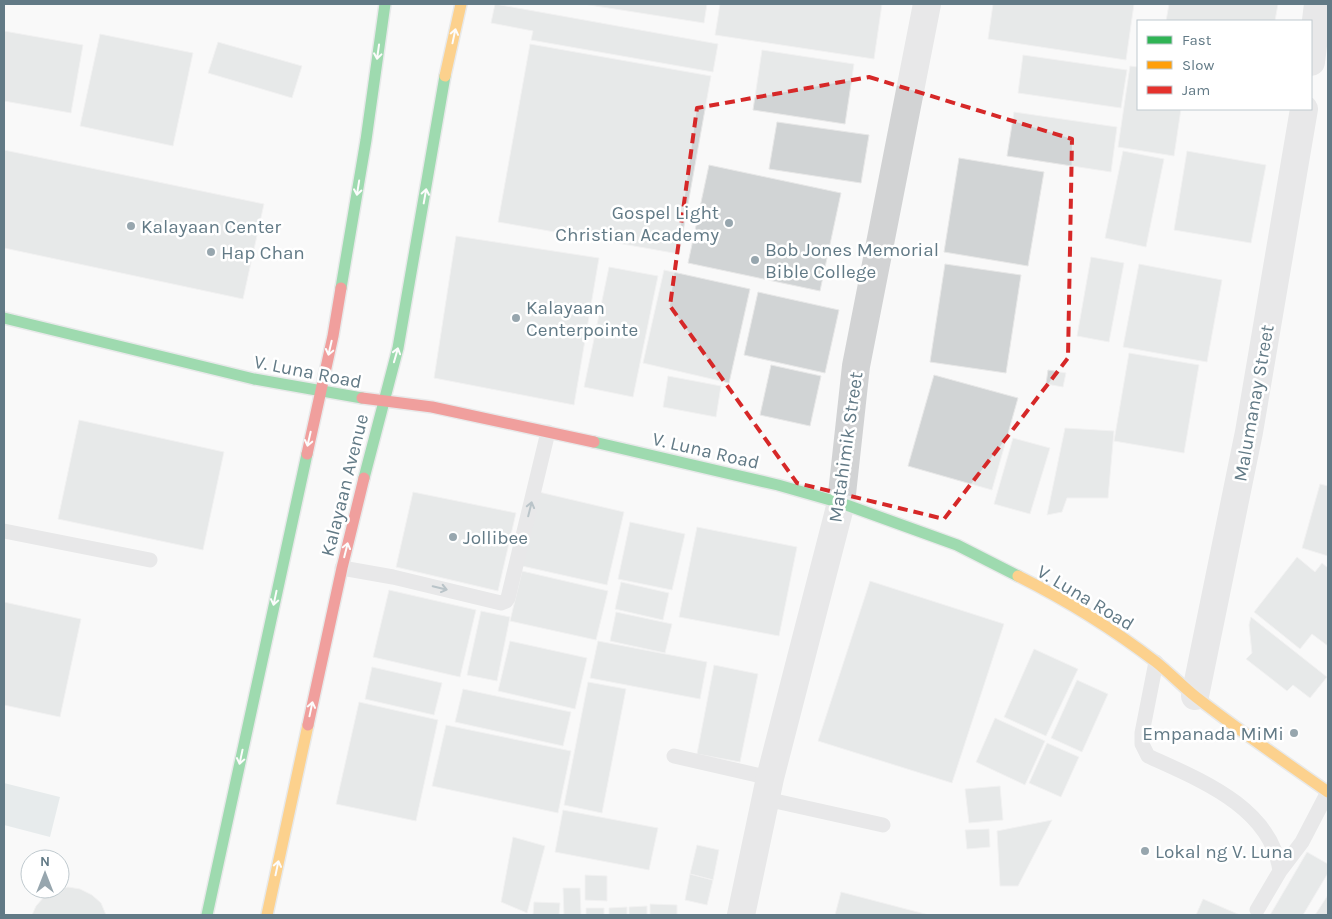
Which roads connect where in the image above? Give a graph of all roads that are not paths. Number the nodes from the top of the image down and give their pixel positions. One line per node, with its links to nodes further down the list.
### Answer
1 (386, 4): 8 (main road, one-way to 8)
2 (461, 4): 9 (main road, Kalayaan Avenue, one-way to 2)
3 (926, 4): 11 (street, Matahimik Street)
4 (1318, 4): 5 (street)
5 (1312, 54)
6 (1304, 110): 16 (street, Malumanay Street)
7 (4, 318): 8 (main road, V. Luna Road)
8 (320, 392): 9 (main road, V. Luna Road); 23 (main road, one-way to 23)
9 (383, 402): 10 (main road, V. Luna Road); 14 (main road, Kalayaan Avenue, one-way to 9)
10 (548, 432): 11 (main road, V. Luna Road); 14 (lane, one-way to 10)
11 (841, 503): 15 (main road, V. Luna Road); 18 (street, Matahimik Street)
12 (4, 531): 13 (lane)
13 (150, 560)
14 (342, 568): 24 (main road, Kalayaan Avenue, one-way to 14)
15 (1156, 662): 16 (main road, V. Luna Road); 21 (lane)
16 (1195, 696): 19 (main road, V. Luna Road)
17 (674, 756): 18 (lane)
18 (768, 788): 20 (lane); 25 (street, Matahimik Street)
19 (1328, 792): 21 (lane)
20 (883, 825)
21 (1280, 871): 22 (lane)
22 (1256, 910)
23 (207, 915)
24 (267, 915)
25 (741, 915)

